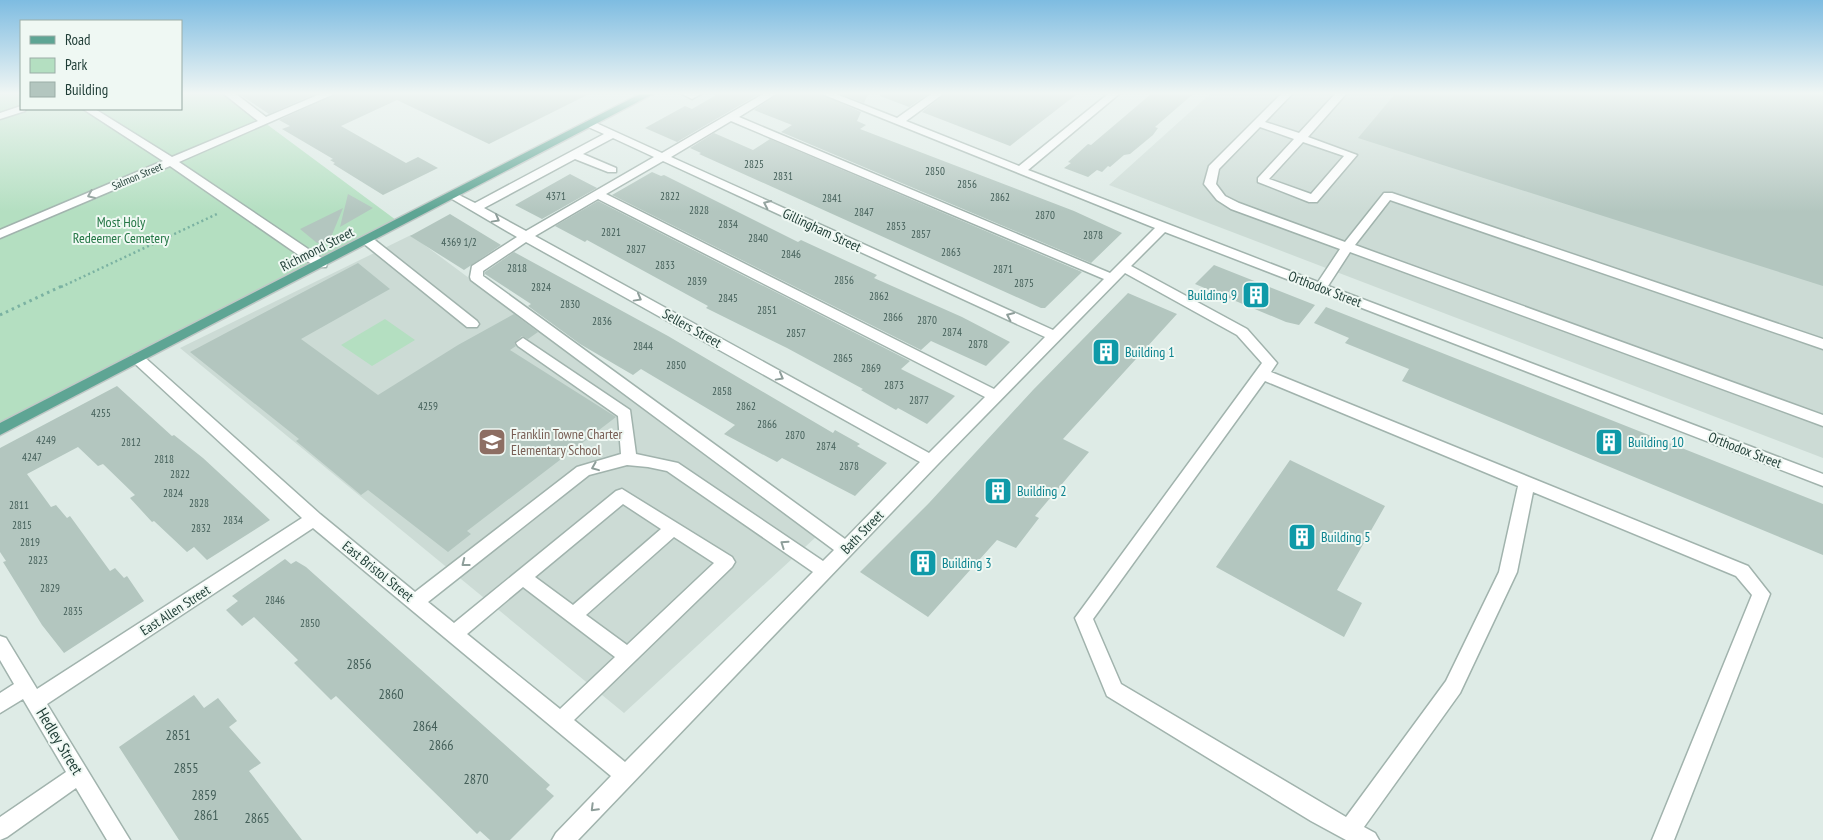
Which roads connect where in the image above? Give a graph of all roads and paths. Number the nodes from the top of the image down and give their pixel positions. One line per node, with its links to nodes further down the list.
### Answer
1 (127, 133): 15 (street)
2 (237, 133): 15 (street, Salmon Street)
3 (572, 133): 19 (main road, Richmond Street)
4 (703, 133): 14 (street)
5 (768, 133): 28 (street)
6 (930, 133): 17 (street, Orthodox Street)
7 (1067, 133): 17 (street)
8 (1248, 133): 26 (street)
9 (1287, 133): 12 (street)
10 (1305, 133): 12 (street)
11 (613, 134): 13 (street); 14 (street, Gillingham Street)
12 (1301, 138): 12 (street)
13 (575, 154): 16 (street); 21 (street)
14 (662, 157): 18 (street); 32 (street, Gillingham Street, one-way to 14)
15 (171, 161): 20 (street); 23 (street, Salmon Street, one-way to 23)
16 (612, 170)
17 (1022, 170): 22 (street, Orthodox Street)
18 (598, 195): 24 (street); 37 (street)
19 (453, 196): 21 (street, Sellers Street); 25 (main road, Richmond Street)
20 (236, 205): 27 (street); 30 (path)
21 (475, 208): 24 (street, Sellers Street, one-way to 24)
22 (1163, 226): 28 (street, Bath Street); 29 (street, Orthodox Street)
23 (0, 234)
24 (526, 236): 41 (street, Sellers Street, one-way to 41); 46 (street)
25 (367, 240): 27 (main road, Richmond Street); 31 (street)
26 (1347, 247): 29 (street); 34 (street); 38 (street)
27 (321, 264): 35 (main road, Richmond Street)
28 (1118, 272): 32 (street, Bath Street); 36 (street)
29 (1321, 287): 42 (street, Orthodox Street)
30 (0, 315)
31 (472, 324)
32 (1054, 336): 37 (street, Bath Street)
33 (523, 343): 40 (street)
34 (1823, 344)
35 (137, 358): 39 (main road, Richmond Street); 44 (street, East Bristol Street)
36 (1262, 374): 43 (street); 60 (street)
37 (995, 396): 41 (street, Bath Street)
38 (1823, 421)
39 (0, 430)
40 (629, 458): 47 (street, one-way to 40); 49 (street, one-way to 49)
41 (931, 461): 46 (street, Bath Street)
42 (1823, 480)
43 (1527, 483): 60 (street); 64 (street)
44 (314, 519): 49 (street, East Bristol Street); 54 (street, East Allen Street)
45 (673, 528): 48 (street); 50 (street); 53 (street)
46 (846, 548): 47 (street, Bath Street)
47 (824, 571): 58 (street, Bath Street)
48 (522, 577): 50 (street); 51 (street)
49 (415, 602): 51 (street, East Bristol Street)
50 (574, 616): 53 (street)
51 (454, 634): 56 (street, East Bristol Street)
52 (0, 644): 54 (street, Hedley Street)
53 (628, 656): 56 (street)
54 (31, 693): 55 (street, East Allen Street); 57 (street, Hedley Street)
55 (0, 704)
56 (560, 721): 58 (street, East Bristol Street)
57 (80, 774): 59 (street); 61 (street, Hedley Street)
58 (626, 775): 62 (street, Bath Street, one-way to 62)
59 (0, 830)
60 (1349, 830): 63 (street)
61 (119, 840)
62 (563, 840)
63 (1368, 840)
64 (1663, 840)

